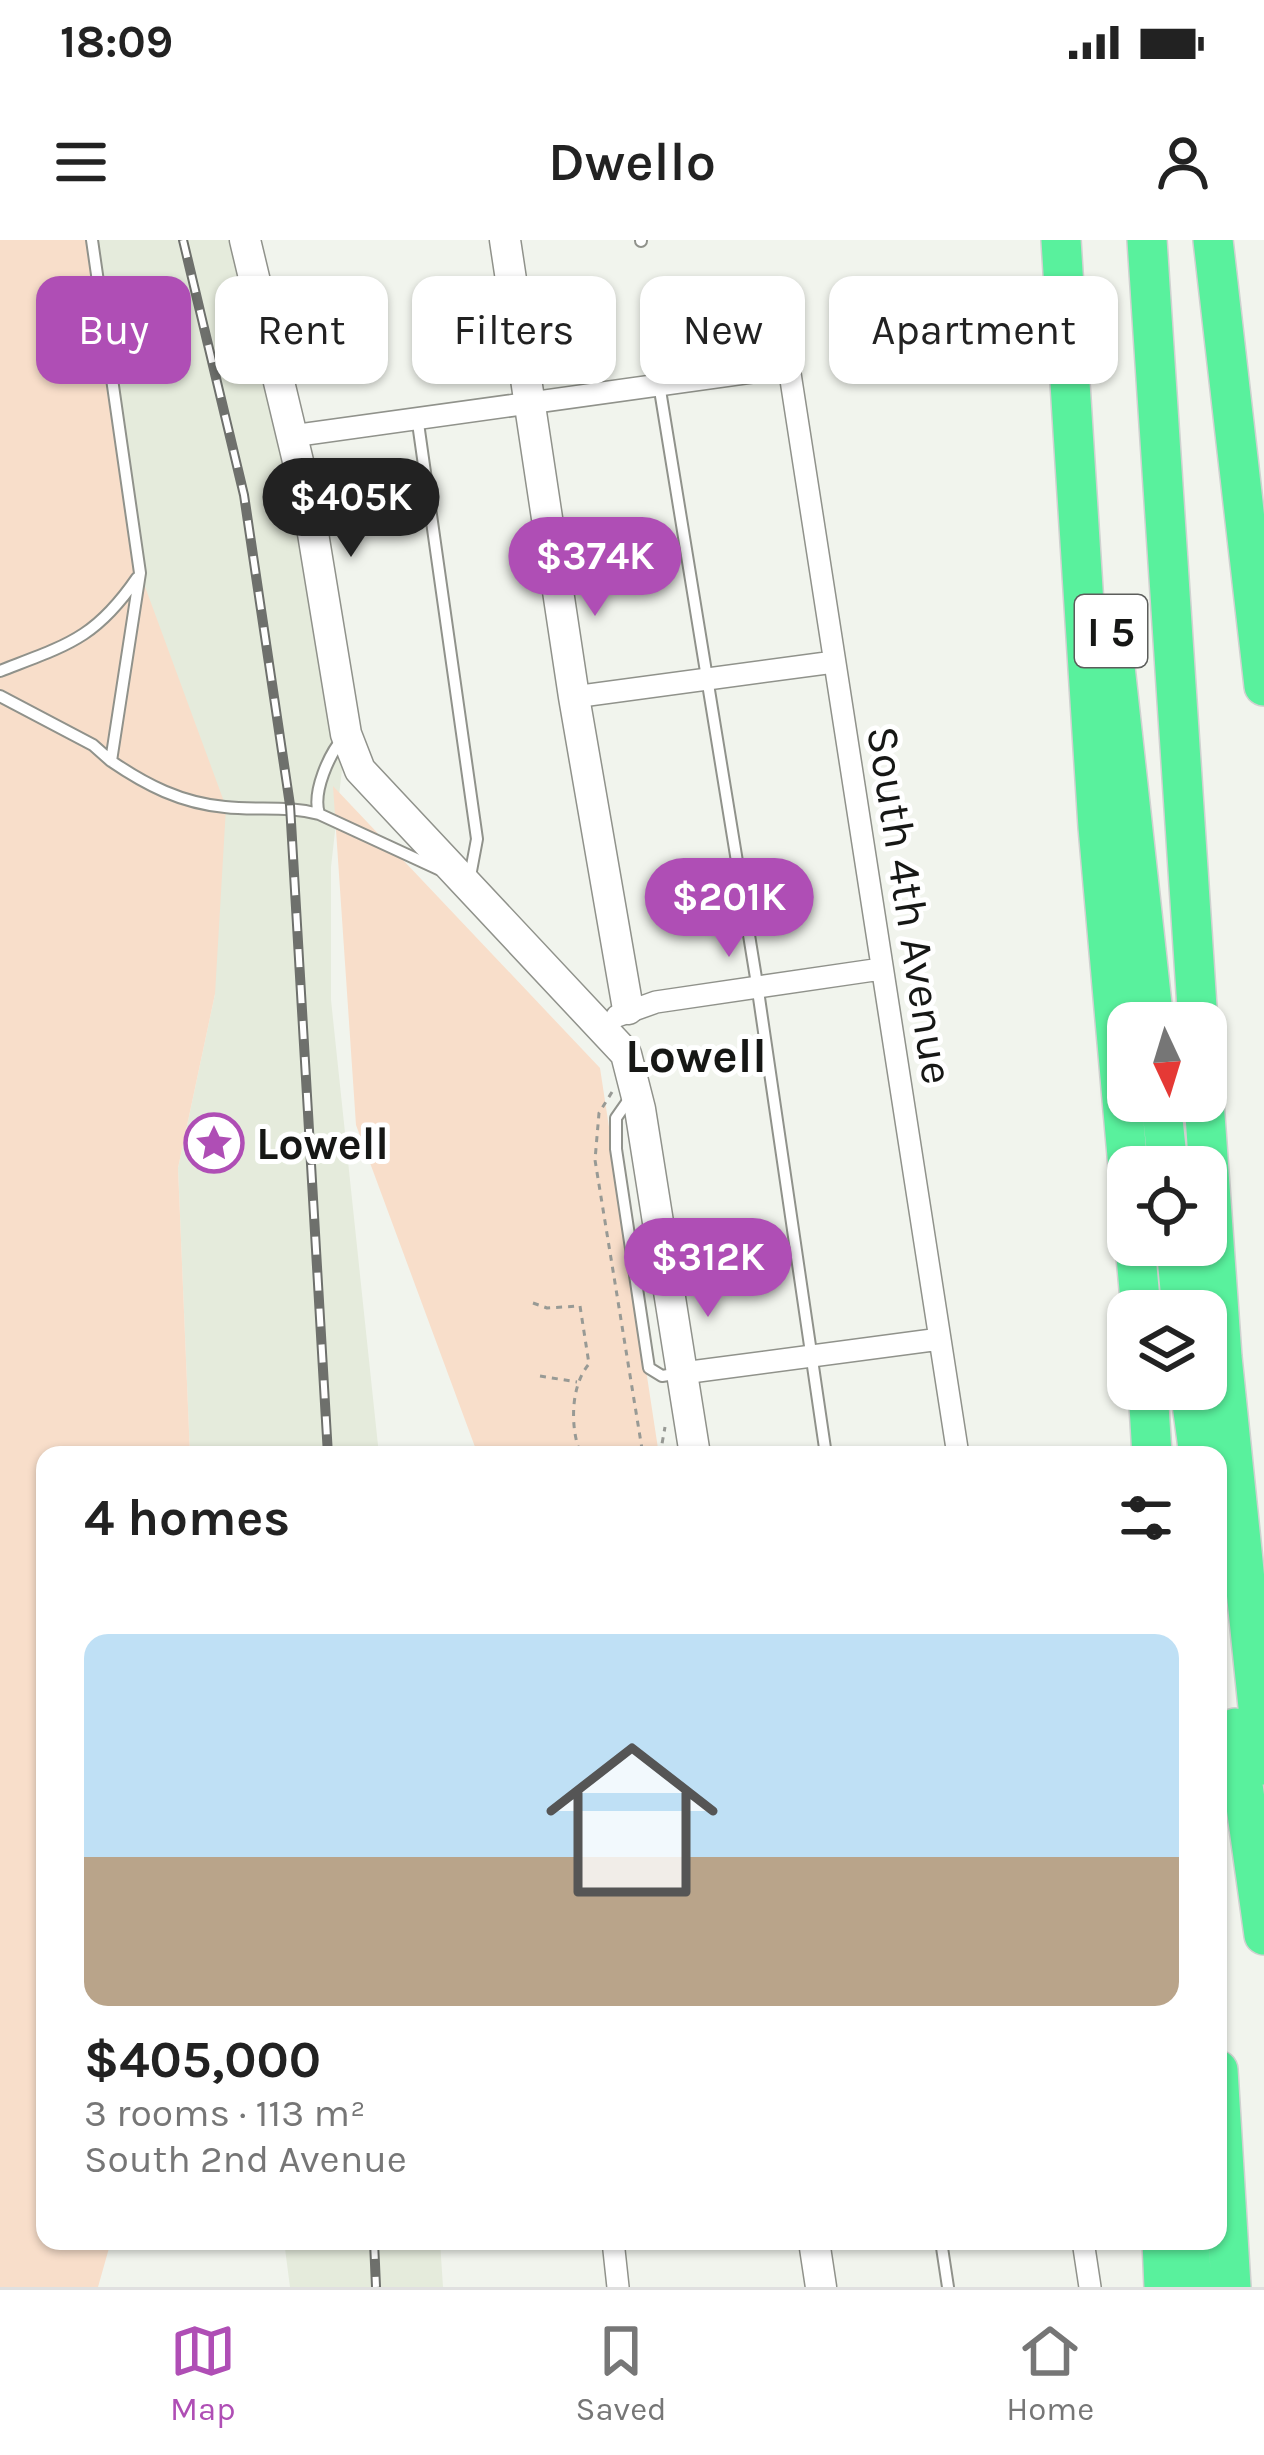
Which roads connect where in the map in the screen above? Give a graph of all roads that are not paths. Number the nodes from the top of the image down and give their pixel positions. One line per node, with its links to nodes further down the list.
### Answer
1 (92, 240): 12 (lane)
2 (245, 240): 11 (street)
3 (505, 240): 9 (street)
4 (1062, 240): 25 (highway, I 5); 30 (highway)
5 (1147, 240): 26 (highway)
6 (1213, 240): 16 (highway)
7 (659, 384): 9 (street); 15 (lane)
8 (792, 384): 13 (street, South 4th Avenue)
9 (530, 402): 10 (street); 18 (street)
10 (417, 416): 11 (street); 22 (lane)
11 (292, 436): 19 (street)
12 (140, 574): 14 (lane); 20 (lane)
13 (834, 662): 15 (street); 23 (street, South 4th Avenue)
14 (0, 671)
15 (709, 679): 18 (street); 24 (lane)
16 (1264, 686)
17 (0, 696): 20 (lane)
18 (574, 697): 27 (street)
19 (346, 734): 21 (lane); 22 (street)
20 (111, 761): 21 (lane)
21 (319, 814): 22 (lane)
22 (457, 878): 27 (street)
23 (880, 969): 24 (street); 32 (street, South 4th Avenue)
24 (757, 984): 27 (street); 33 (lane)
25 (1152, 1002)
26 (1197, 1002)
27 (622, 1014): 28 (street); 31 (street)
28 (632, 1078): 31 (street); 34 (lane)
29 (1205, 1122): 43 (highway)
30 (1126, 1146)
31 (654, 1196): 34 (street)
32 (940, 1339): 33 (street); 39 (street, South 4th Avenue)
33 (810, 1356): 34 (street); 38 (lane)
34 (683, 1373): 37 (street)
35 (1147, 1410): 40 (highway)
36 (1192, 1410): 41 (highway)
37 (694, 1446)
38 (825, 1446)
39 (957, 1446)
40 (1148, 1446)
41 (1195, 1446)
42 (1227, 1664): 44 (highway)
43 (1264, 1766)
44 (1264, 1936)
45 (1227, 2220): 58 (highway)
46 (614, 2250): 52 (street)
47 (815, 2250): 53 (street)
48 (942, 2250): 54 (lane)
49 (1084, 2250): 55 (street)
50 (1162, 2250): 56 (highway)
51 (1190, 2250): 57 (highway)
52 (619, 2287)
53 (821, 2287)
54 (947, 2287)
55 (1090, 2287)
56 (1164, 2287)
57 (1192, 2287)
58 (1231, 2287)

